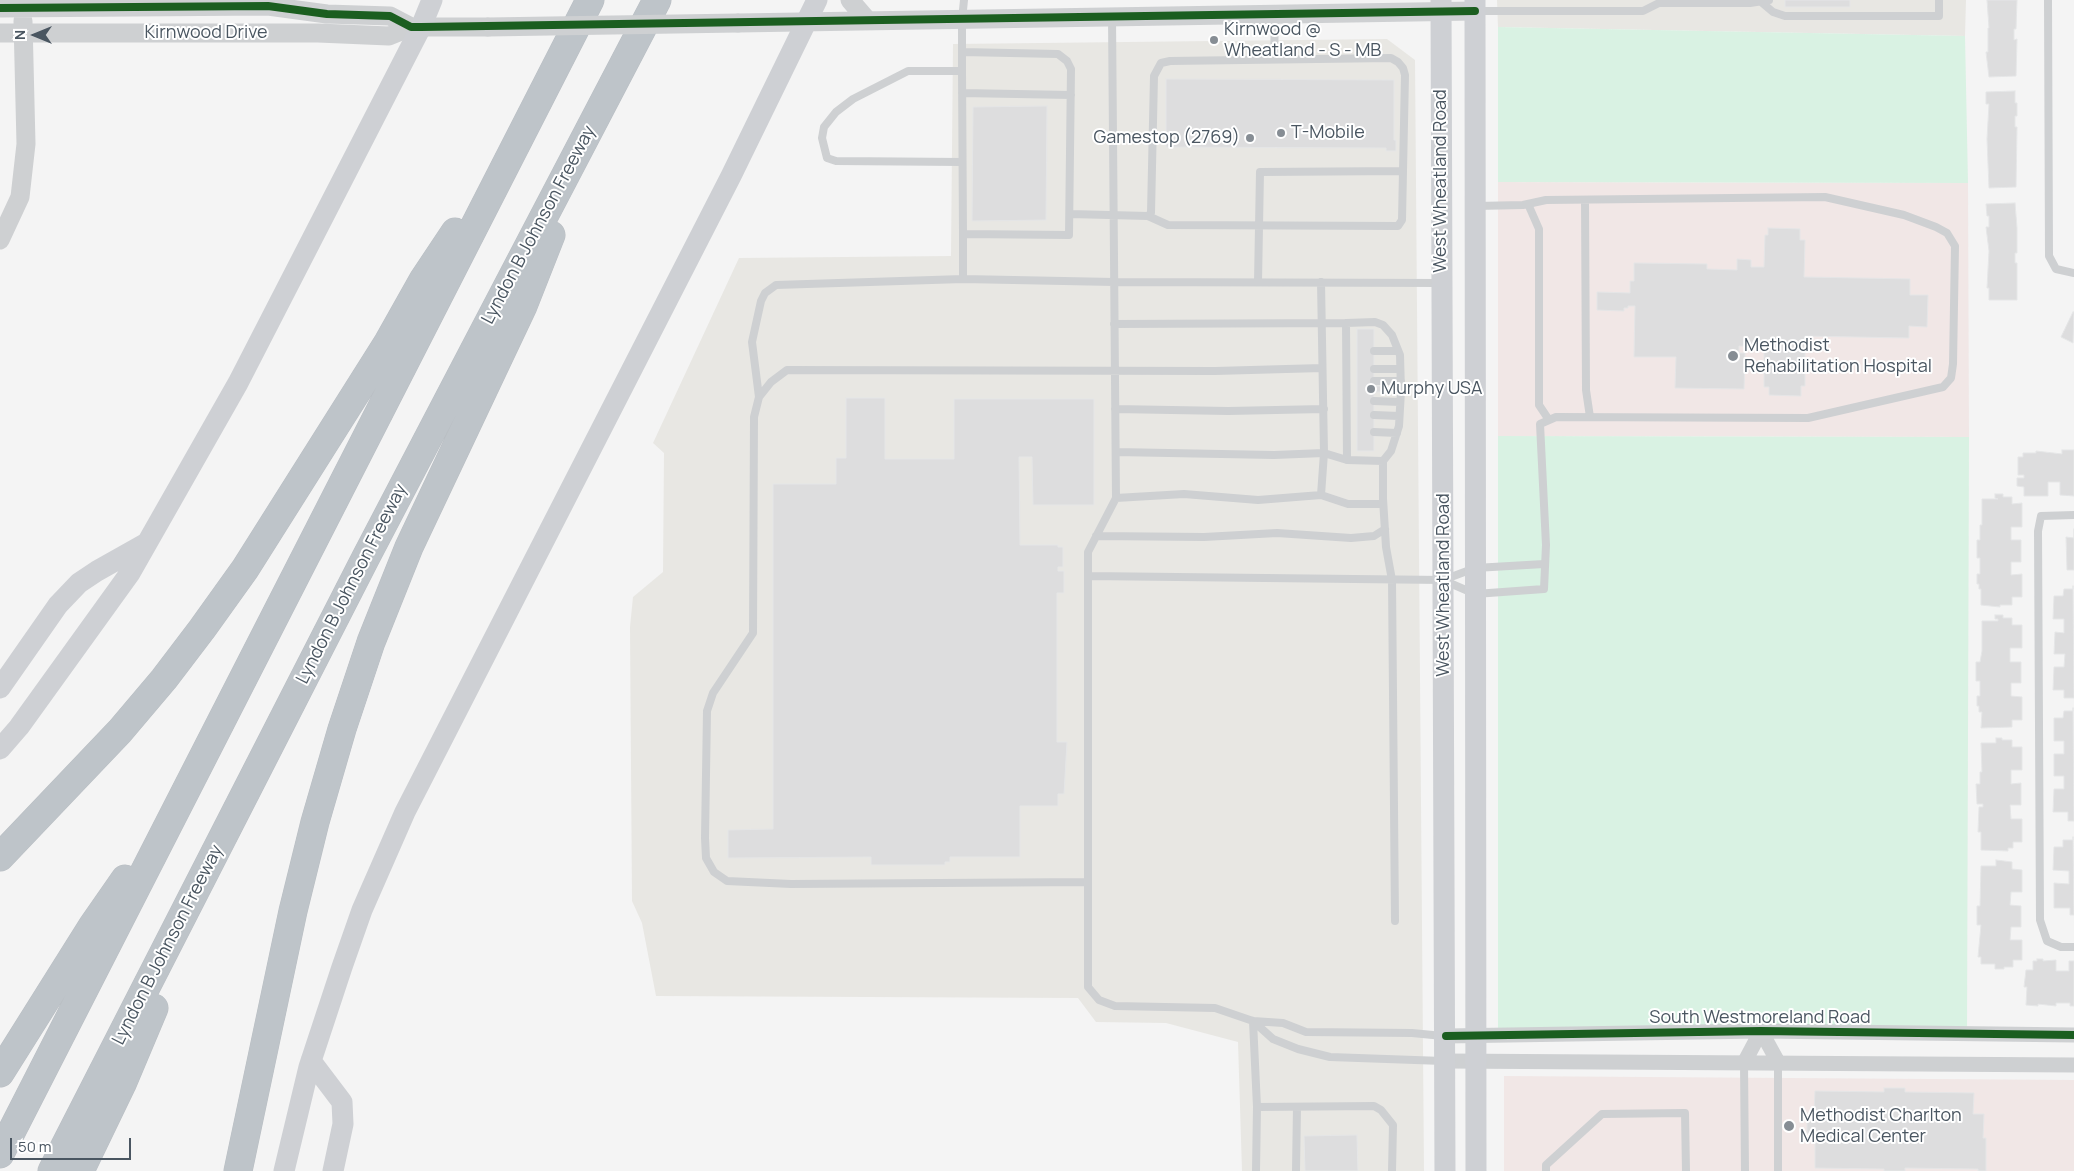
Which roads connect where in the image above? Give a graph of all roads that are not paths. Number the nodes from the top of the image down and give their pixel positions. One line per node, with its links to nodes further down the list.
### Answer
1 (432, 0): 21 (main road)
2 (590, 0): 30 (highway)
3 (657, 0): 29 (highway, Lyndon B Johnson Freeway)
4 (817, 0): 20 (main road)
5 (850, 0): 19 (street)
6 (964, 0): 18 (lane)
7 (1769, 0): 10 (lane)
8 (1939, 0): 10 (lane)
9 (2048, 0): 42 (lane)
10 (1760, 1): 11 (lane)
11 (1660, 2): 14 (lane)
12 (22, 4): 15 (street, Kirnwood Drive); 21 (street, Kirnwood Drive); 22 (street)
13 (1441, 6): 14 (street, Kirnwood Drive); 16 (street, Kirnwood Drive); 47 (main road, West Wheatland Road)
14 (1475, 6): 35 (main road, West Wheatland Road)
15 (0, 8)
16 (1275, 15): 17 (street, Kirnwood Drive); 25 (lane)
17 (1112, 17): 18 (street, Kirnwood Drive); 38 (lane)
18 (962, 20): 19 (street, Kirnwood Drive); 24 (lane)
19 (868, 21): 20 (street, Kirnwood Drive)
20 (807, 22): 21 (street, Kirnwood Drive, bridge); 112 (main road)
21 (416, 27): 22 (street, Kirnwood Drive); 92 (main road)
22 (23, 32): 23 (street, Kirnwood Drive); 41 (street)
23 (0, 33)
24 (962, 52): 26 (lane); 28 (lane)
25 (1274, 59): 32 (lane); 37 (lane)
26 (962, 71): 27 (lane); 31 (lane)
27 (962, 94): 28 (lane); 31 (lane)
28 (1071, 95): 36 (lane)
29 (606, 100): 102 (highway, Lyndon B Johnson Freeway); 124 (highway)
30 (539, 101): 101 (highway); 103 (highway)
31 (962, 162): 40 (lane)
32 (1403, 171): 39 (lane); 39 (lane)
33 (1585, 200): 34 (lane); 76 (lane); 76 (lane)
34 (1528, 204): 35 (lane); 77 (lane)
35 (1476, 206): 94 (main road, West Wheatland Road)
36 (1070, 214): 38 (lane); 40 (lane)
37 (1148, 216): 38 (lane); 39 (lane)
38 (1114, 217): 44 (lane)
39 (1260, 225): 45 (lane)
40 (962, 234): 43 (lane)
41 (0, 240)
42 (2074, 273)
43 (963, 279): 44 (lane); 65 (lane)
44 (1114, 282): 45 (lane); 50 (lane)
45 (1258, 282): 46 (lane)
46 (1321, 282): 47 (lane); 48 (lane)
47 (1441, 282): 97 (main road, West Wheatland Road)
48 (1322, 323): 49 (lane); 50 (lane); 55 (lane)
49 (1346, 323): 51 (lane); 54 (lane)
50 (1114, 324): 60 (lane)
51 (1347, 351): 52 (lane); 56 (lane)
52 (1357, 351)
53 (1374, 351): 54 (lane)
54 (1398, 351): 59 (lane)
55 (1322, 368): 60 (lane); 71 (lane)
56 (1347, 369): 57 (lane); 61 (lane)
57 (1357, 369)
58 (1374, 369): 59 (lane)
59 (1400, 369): 64 (lane)
60 (1114, 370): 65 (lane); 70 (lane)
61 (1347, 380): 62 (lane); 66 (lane)
62 (1357, 381)
63 (1374, 381): 64 (lane)
64 (1401, 381): 69 (lane)
65 (759, 397): 104 (lane)
66 (1347, 401): 67 (lane); 72 (lane)
67 (1357, 401)
68 (1374, 401): 69 (lane)
69 (1400, 402): 75 (lane)
70 (1115, 409): 71 (lane); 82 (lane)
71 (1324, 409): 83 (lane)
72 (1347, 415): 73 (lane); 78 (lane)
73 (1357, 415)
74 (1374, 416): 75 (lane)
75 (1399, 416): 81 (lane)
76 (1590, 417): 77 (lane)
77 (1549, 420): 93 (lane)
78 (1347, 431): 79 (lane); 84 (lane)
79 (1356, 431)
80 (1374, 432): 81 (lane)
81 (1397, 433): 85 (lane)
82 (1116, 452): 83 (lane); 87 (lane)
83 (1324, 453): 84 (lane); 86 (lane)
84 (1347, 460): 85 (lane)
85 (1383, 461): 88 (lane)
86 (1321, 495): 87 (lane); 88 (lane)
87 (1116, 498): 91 (lane)
88 (1383, 504): 90 (lane)
89 (2074, 515): 106 (lane)
90 (1385, 529): 91 (lane); 96 (lane)
91 (1096, 536): 95 (lane)
92 (147, 542): 99 (main road); 100 (main road)
93 (1544, 564): 94 (lane); 98 (lane)
94 (1475, 568): 97 (lane); 98 (main road, West Wheatland Road)
95 (1088, 576): 96 (lane); 104 (lane)
96 (1392, 580): 97 (lane); 105 (lane)
97 (1443, 580): 98 (lane); 110 (main road, West Wheatland Road)
98 (1475, 594): 111 (main road, West Wheatland Road)
99 (0, 688)
100 (0, 749)
101 (184, 794): 118 (highway); 121 (highway)
102 (233, 818): 122 (highway, Lyndon B Johnson Freeway); 123 (highway)
103 (0, 857)
104 (1088, 882): 107 (lane)
105 (1395, 920)
106 (2074, 947)
107 (1252, 1021): 110 (lane); 113 (lane); 119 (lane)
108 (1761, 1031): 109 (street, South Westmoreland Road); 111 (street, South Westmoreland Road); 115 (street); 116 (street)
109 (2074, 1035)
110 (1446, 1036): 111 (street, South Westmoreland Road); 113 (main road, West Wheatland Road)
111 (1476, 1036): 114 (main road, West Wheatland Road)
112 (311, 1061): 125 (main road); 126 (main road)
113 (1446, 1061): 114 (street); 130 (main road, West Wheatland Road)
114 (1475, 1061): 116 (street); 131 (main road, West Wheatland Road)
115 (1778, 1062): 116 (street); 117 (street); 135 (lane)
116 (1744, 1063): 134 (lane)
117 (2074, 1065)
118 (0, 1073)
119 (1257, 1107): 120 (lane); 127 (lane)
120 (1297, 1107): 128 (lane); 129 (lane)
121 (0, 1154)
122 (52, 1171)
123 (80, 1171)
124 (238, 1171)
125 (284, 1171)
126 (333, 1171)
127 (1256, 1171)
128 (1296, 1171)
129 (1392, 1171)
130 (1445, 1171)
131 (1476, 1171)
132 (1546, 1171): 133 (lane)
133 (1686, 1171)
134 (1745, 1171)
135 (1778, 1171)

